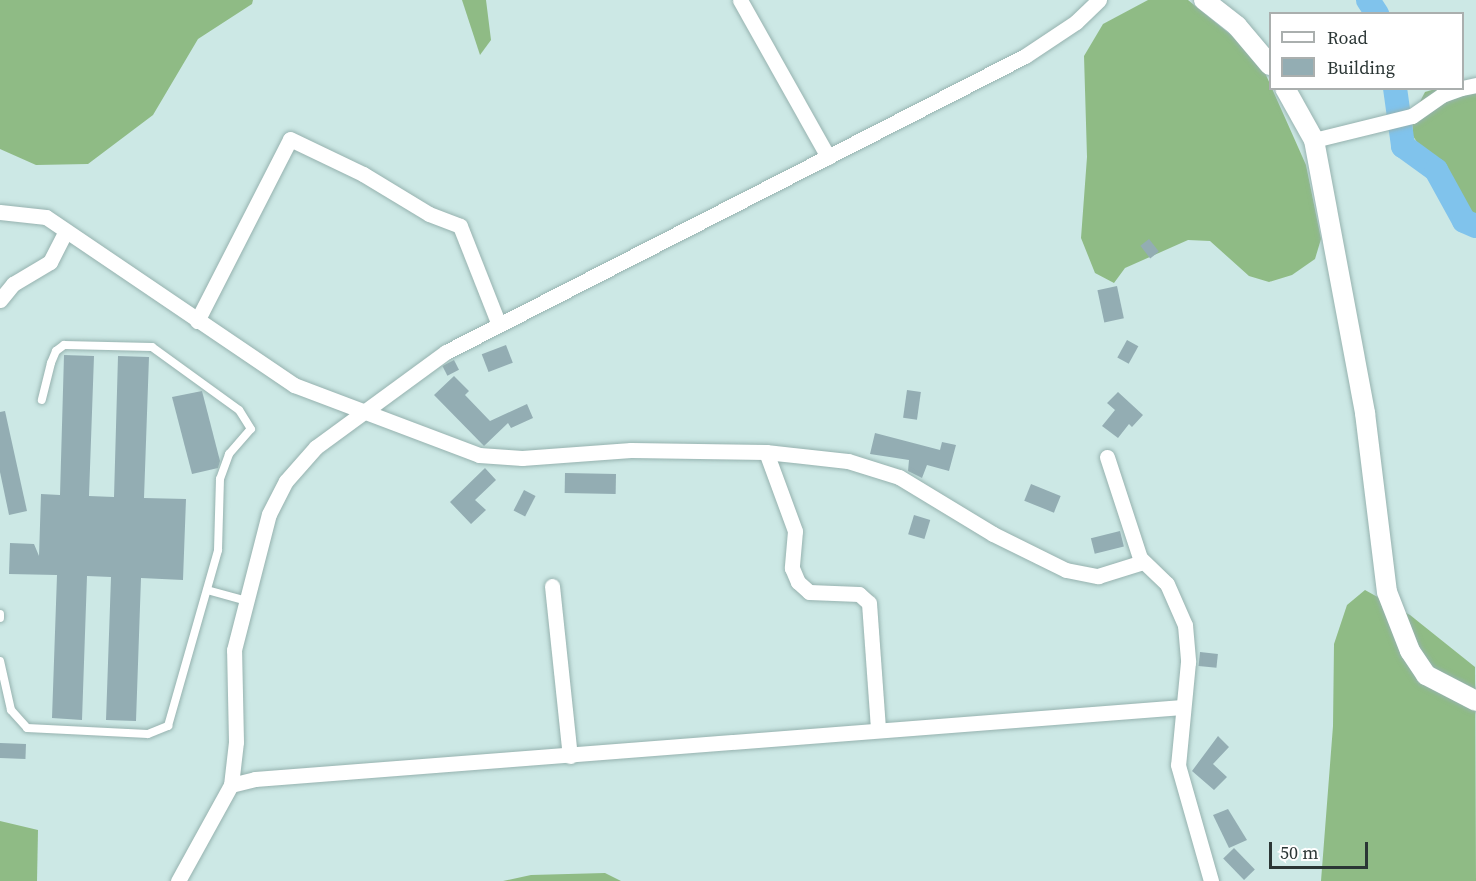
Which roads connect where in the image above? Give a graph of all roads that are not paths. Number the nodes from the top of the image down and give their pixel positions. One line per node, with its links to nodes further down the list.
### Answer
1 (740, 0): 8 (street)
2 (1099, 0): 8 (street)
3 (1204, 0): 4 (street)
4 (1269, 65)
5 (1287, 90): 7 (street)
6 (1456, 90): 7 (street)
7 (1314, 140): 23 (street)
8 (828, 157): 13 (street)
9 (0, 212): 10 (street)
10 (65, 233): 11 (street); 12 (street)
11 (0, 300)
12 (197, 321): 13 (street); 15 (street)
13 (499, 326): 15 (street)
14 (42, 400): 20 (lane)
15 (362, 412): 16 (street); 21 (street)
16 (766, 452): 18 (street); 25 (street)
17 (1107, 457): 18 (street)
18 (1143, 562): 24 (street)
19 (552, 585): 26 (street)
20 (207, 590): 21 (lane); 22 (lane)
21 (247, 601): 27 (street)
22 (0, 661)
23 (1476, 701)
24 (1182, 706): 25 (street); 29 (street)
25 (878, 729): 26 (street)
26 (570, 756): 27 (street)
27 (231, 785): 28 (street)
28 (178, 881)
29 (1211, 881)

